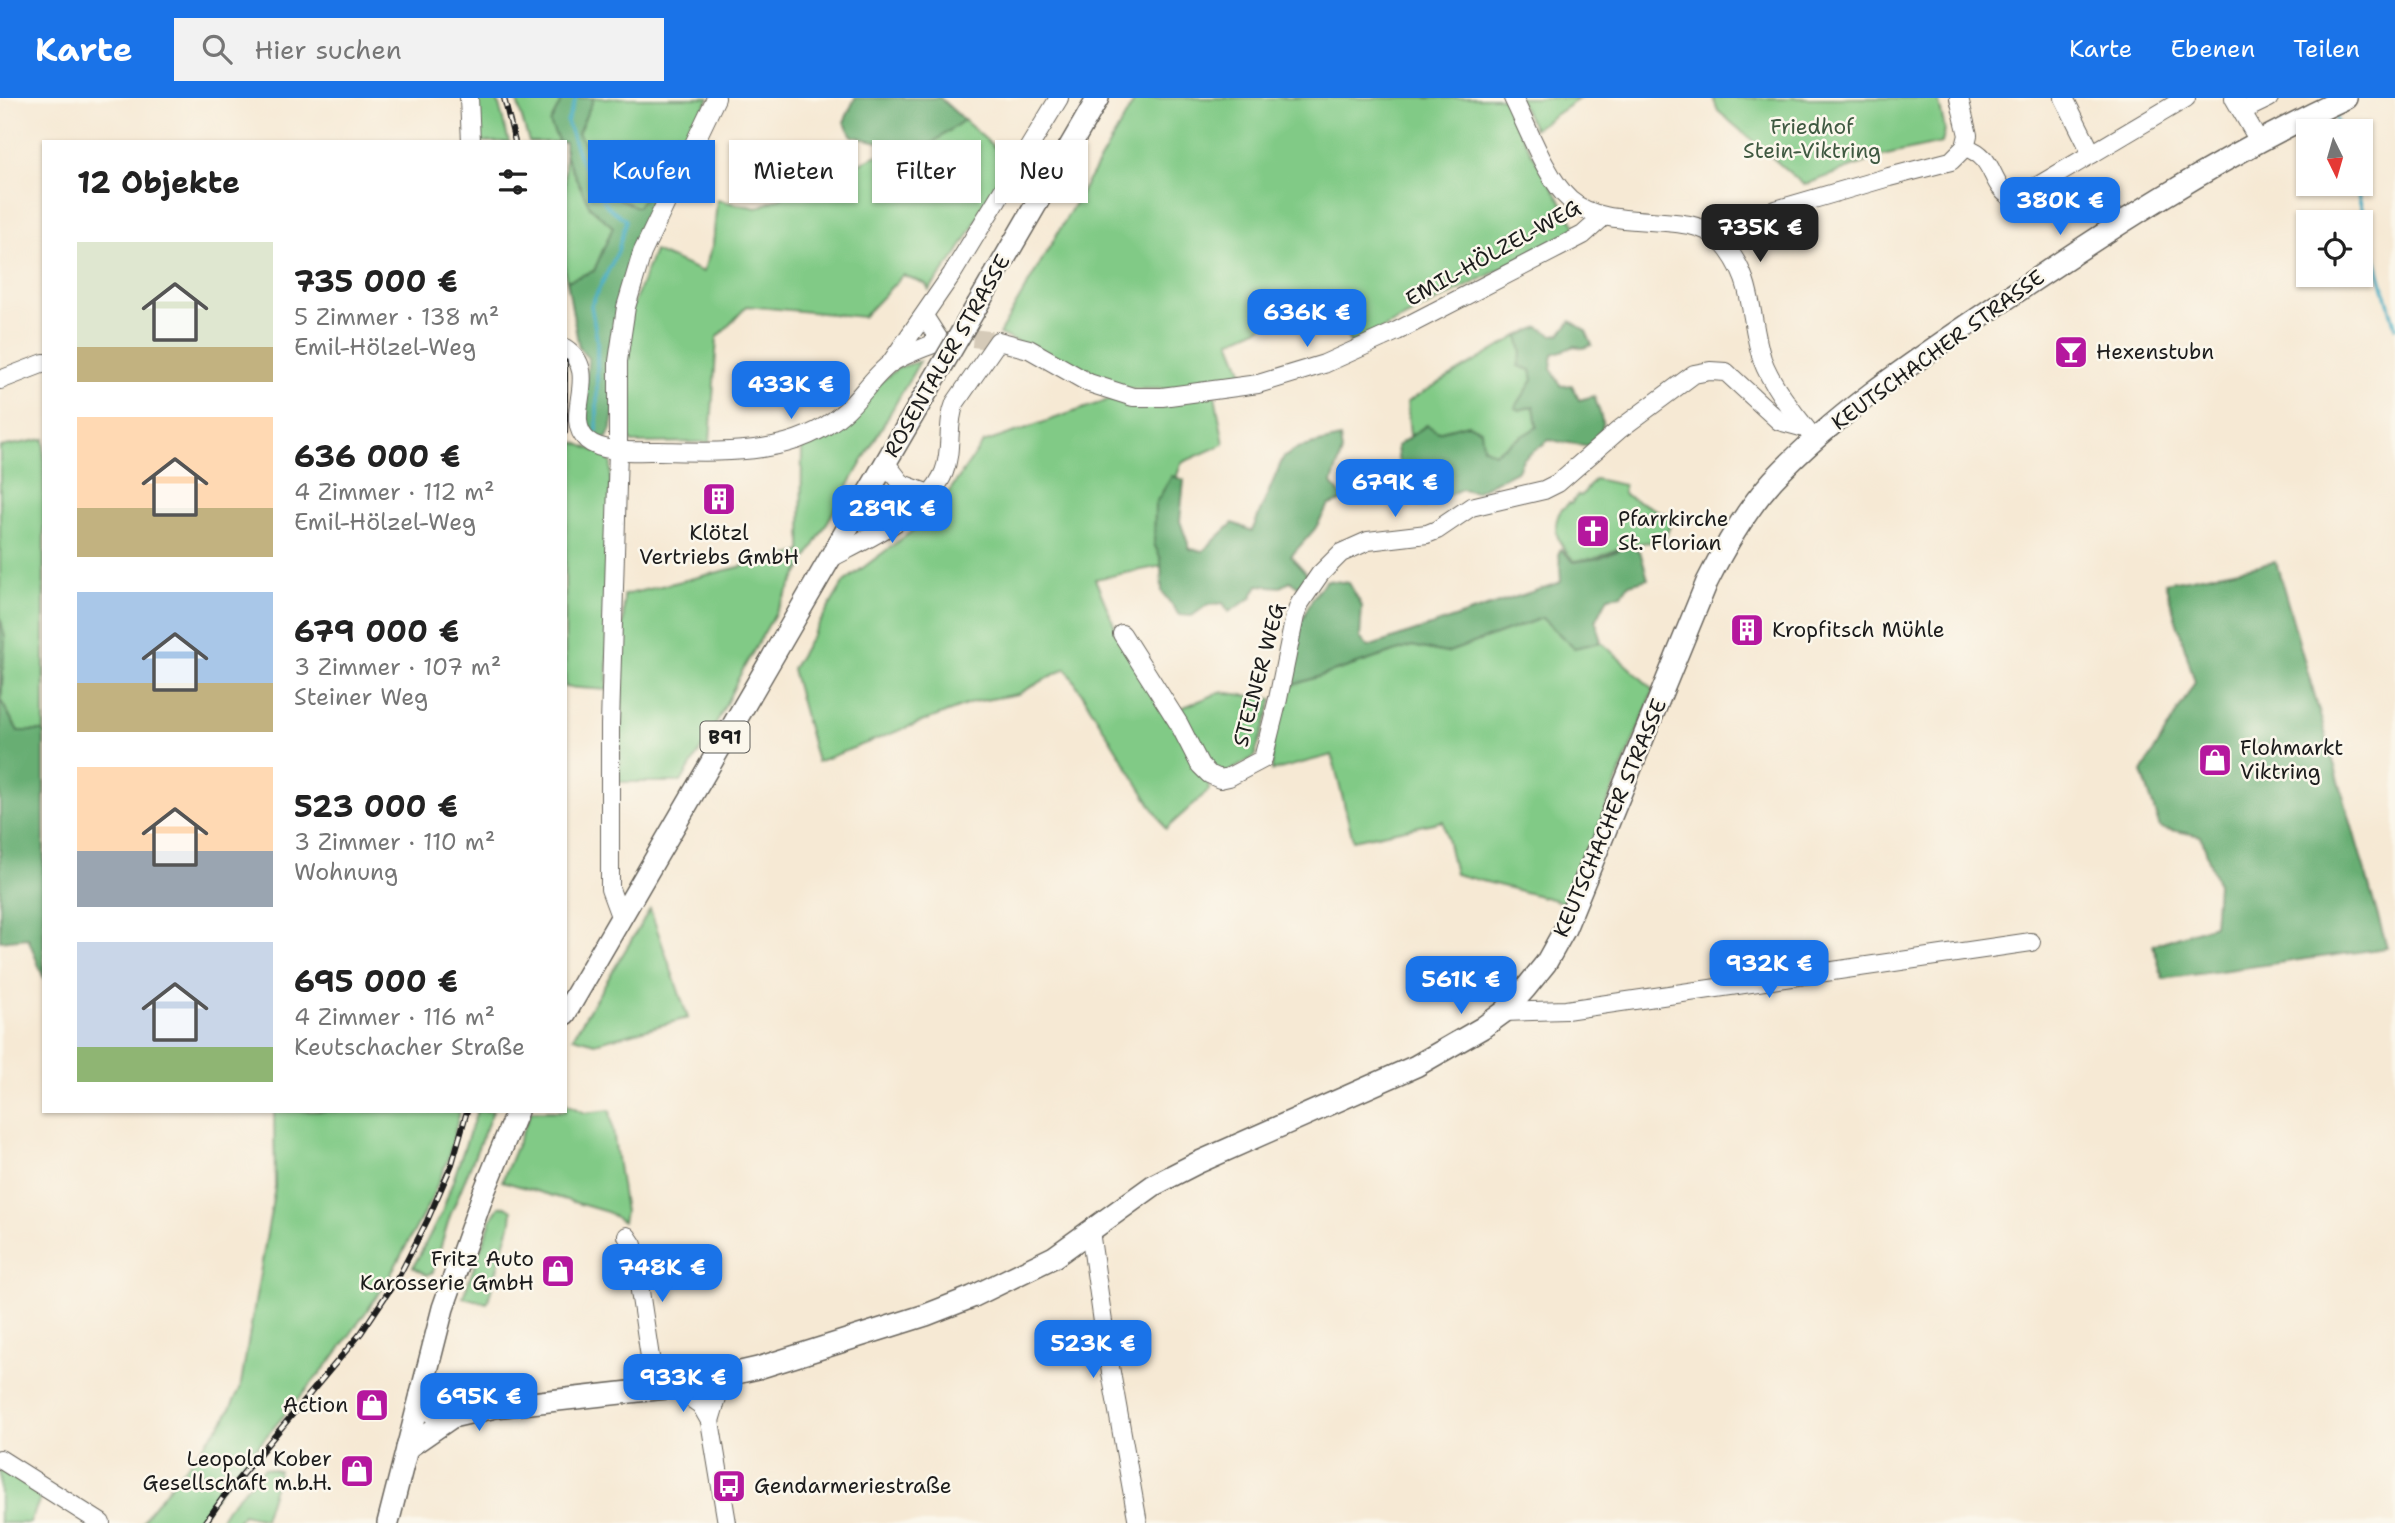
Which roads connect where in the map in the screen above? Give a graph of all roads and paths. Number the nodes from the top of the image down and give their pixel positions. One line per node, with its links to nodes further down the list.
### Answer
1 (470, 98): 13 (street)
2 (716, 98): 25 (street)
3 (1059, 98): 19 (street)
4 (1098, 98): 26 (main road, ROSENTALER STRASSE / B91, bridge)
5 (1513, 98): 17 (street)
6 (1959, 98): 15 (street)
7 (2064, 98): 16 (street)
8 (2186, 98): 11 (street)
9 (2269, 98): 12 (street)
10 (2346, 98): 14 (main road, KEUTSCHACHER STRASSE)
11 (2168, 103): 16 (street)
12 (2238, 105): 14 (street)
13 (471, 140)
14 (2259, 141): 24 (main road, KEUTSCHACHER STRASSE)
15 (1965, 147): 16 (street); 18 (street)
16 (2092, 154)
17 (1604, 217): 18 (street, EMIL-HÖLZEL-WEG); 27 (street, EMIL-HÖLZEL-WEG)
18 (1719, 238): 24 (street)
19 (924, 316): 21 (street); 21 (street)
20 (567, 350): 25 (street)
21 (891, 363): 25 (street)
22 (42, 364): 23 (street)
23 (0, 380)
24 (1810, 434): 29 (street, STEINER WEG); 33 (main road, KEUTSCHACHER STRASSE)
25 (618, 450): 30 (street)
26 (885, 463): 27 (street); 28 (main road, ROSENTALER STRASSE / B91)
27 (929, 495): 28 (street, EMIL-HÖLZEL-WEG)
28 (829, 559): 30 (main road, ROSENTALER STRASSE / B91)
29 (1122, 634)
30 (620, 916): 32 (main road, ROSENTALER STRASSE / B91)
31 (2031, 942): 33 (street)
32 (567, 1010)
33 (1504, 1012): 35 (main road, KEUTSCHACHER STRASSE)
34 (516, 1113): 40 (main road)
35 (1090, 1231): 37 (main road, KEUTSCHACHER STRASSE); 49 (street)
36 (627, 1236): 39 (street)
37 (735, 1374): 38 (main road, KEUTSCHACHER STRASSE); 42 (street)
38 (701, 1382): 39 (main road, KEUTSCHACHER STRASSE); 42 (street)
39 (665, 1389): 41 (main road, KEUTSCHACHER STRASSE); 42 (street)
40 (421, 1395): 41 (main road); 43 (main road); 44 (main road)
41 (495, 1406): 43 (main road)
42 (708, 1412): 48 (street)
43 (452, 1417): 44 (main road)
44 (407, 1448): 47 (main road)
45 (0, 1460): 46 (street)
46 (101, 1523)
47 (388, 1523)
48 (727, 1523)
49 (1138, 1523)

